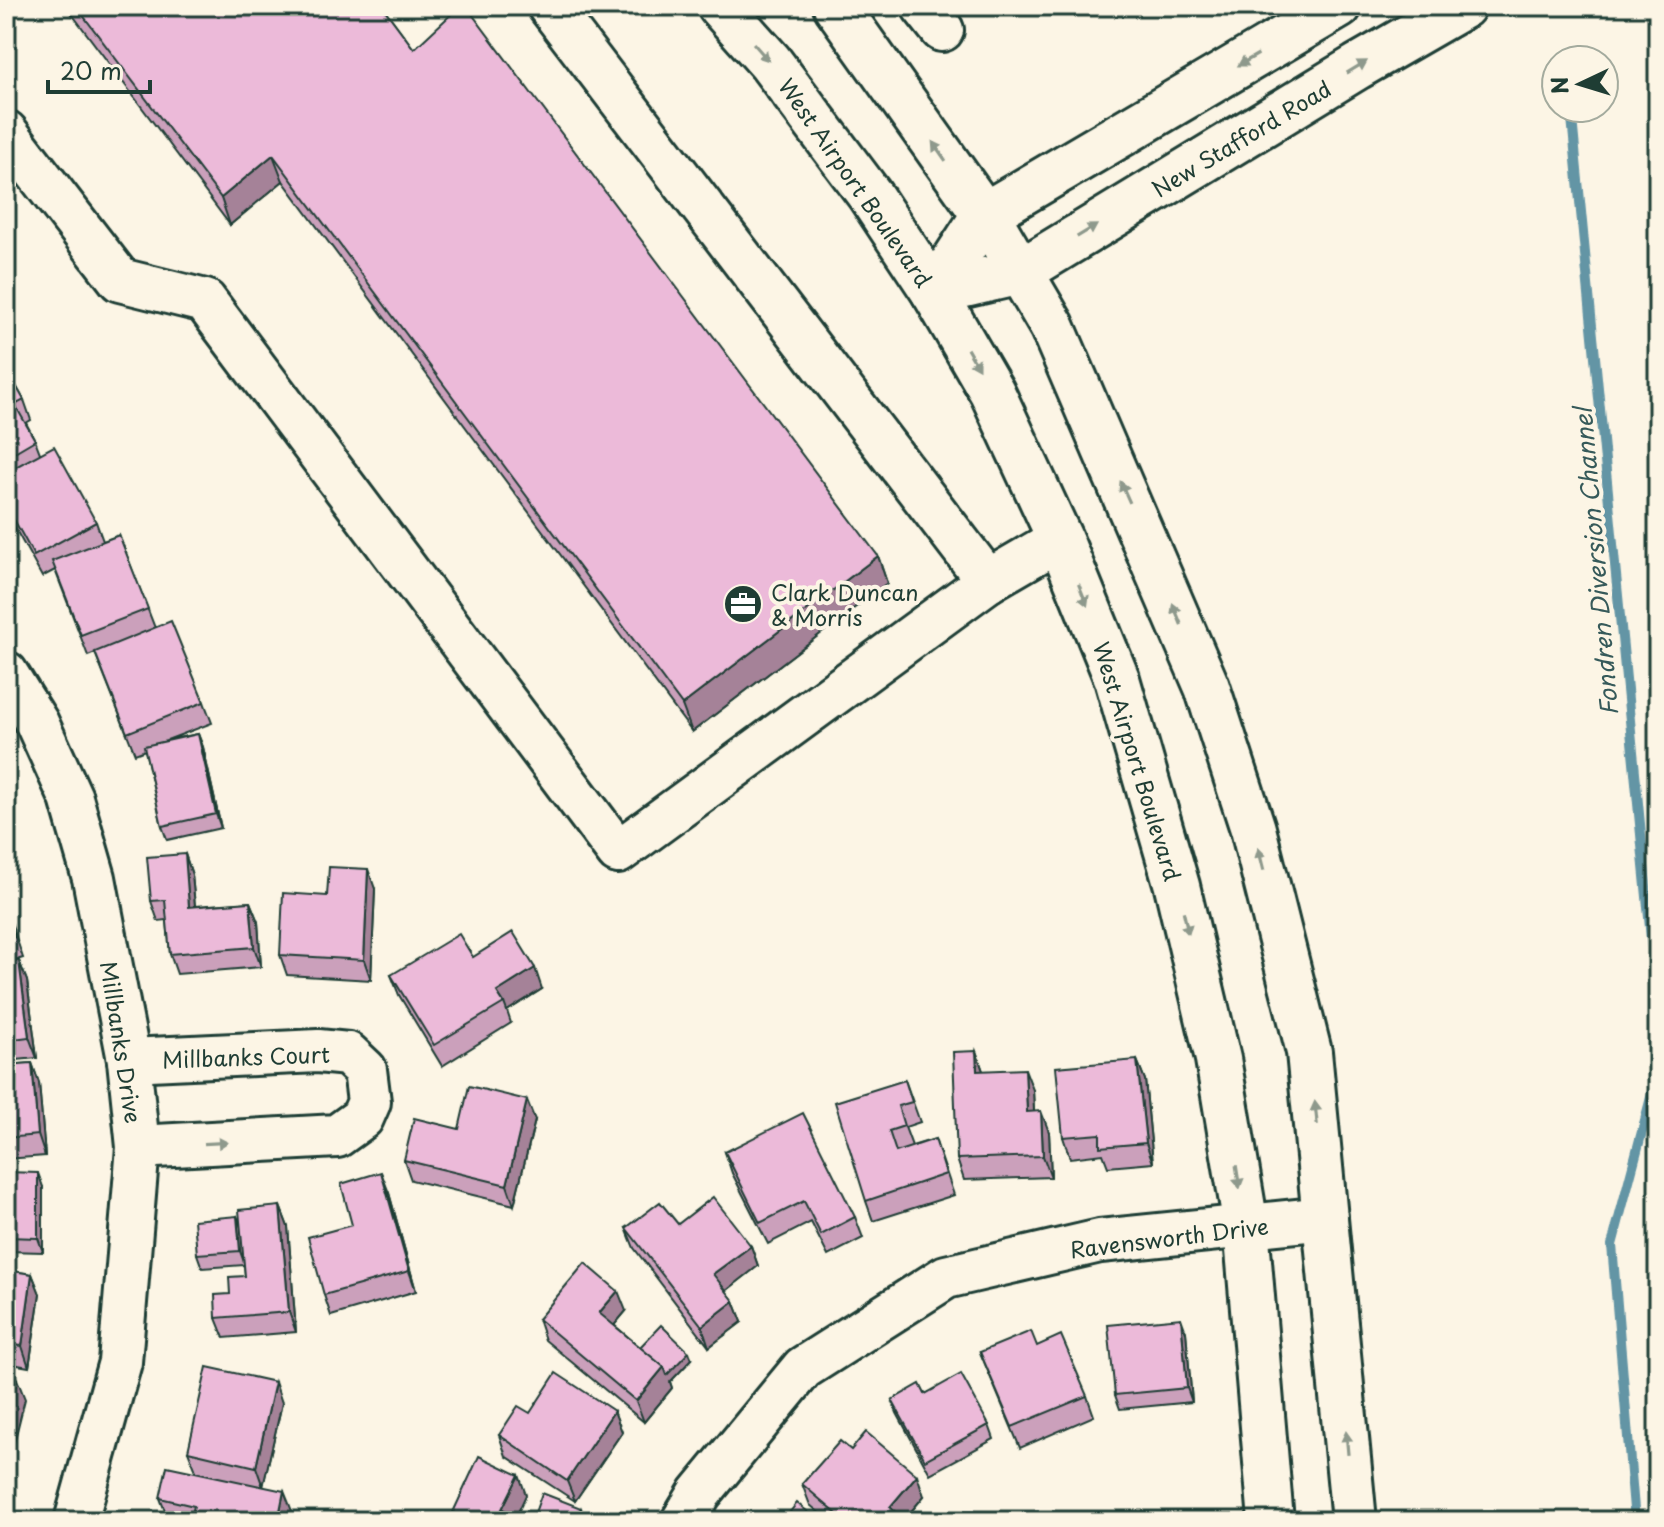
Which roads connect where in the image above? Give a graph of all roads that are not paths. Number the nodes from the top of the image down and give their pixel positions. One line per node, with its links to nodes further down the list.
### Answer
1 (549, 6): 11 (street)
2 (720, 6): 9 (main road, West Airport Boulevard, one-way to 9)
3 (836, 6): 7 (main road, one-way to 3)
4 (1339, 6): 7 (main road, one-way to 7)
5 (1463, 6): 8 (main road, New Stafford Road, one-way to 5)
6 (6, 132): 11 (street)
7 (984, 215): 8 (main road); 9 (main road)
8 (1020, 272): 9 (main road, New Stafford Road); 15 (main road, one-way to 8)
9 (934, 292): 10 (main road, West Airport Boulevard, one-way to 10)
10 (1060, 539): 11 (street); 16 (main road, West Airport Boulevard, one-way to 16)
11 (988, 581)
12 (6, 673): 13 (street, Millbanks Drive)
13 (129, 1060): 14 (street, Millbanks Drive); 14 (street, Millbanks Court, one-way to 13)
14 (138, 1147): 17 (street, Millbanks Drive)
15 (1326, 1218): 16 (street, Ravensworth Drive); 20 (main road, one-way to 15)
16 (1246, 1226): 18 (street, Ravensworth Drive); 19 (main road, West Airport Boulevard)
17 (76, 1521)
18 (683, 1521)
19 (1271, 1521)
20 (1354, 1521)

